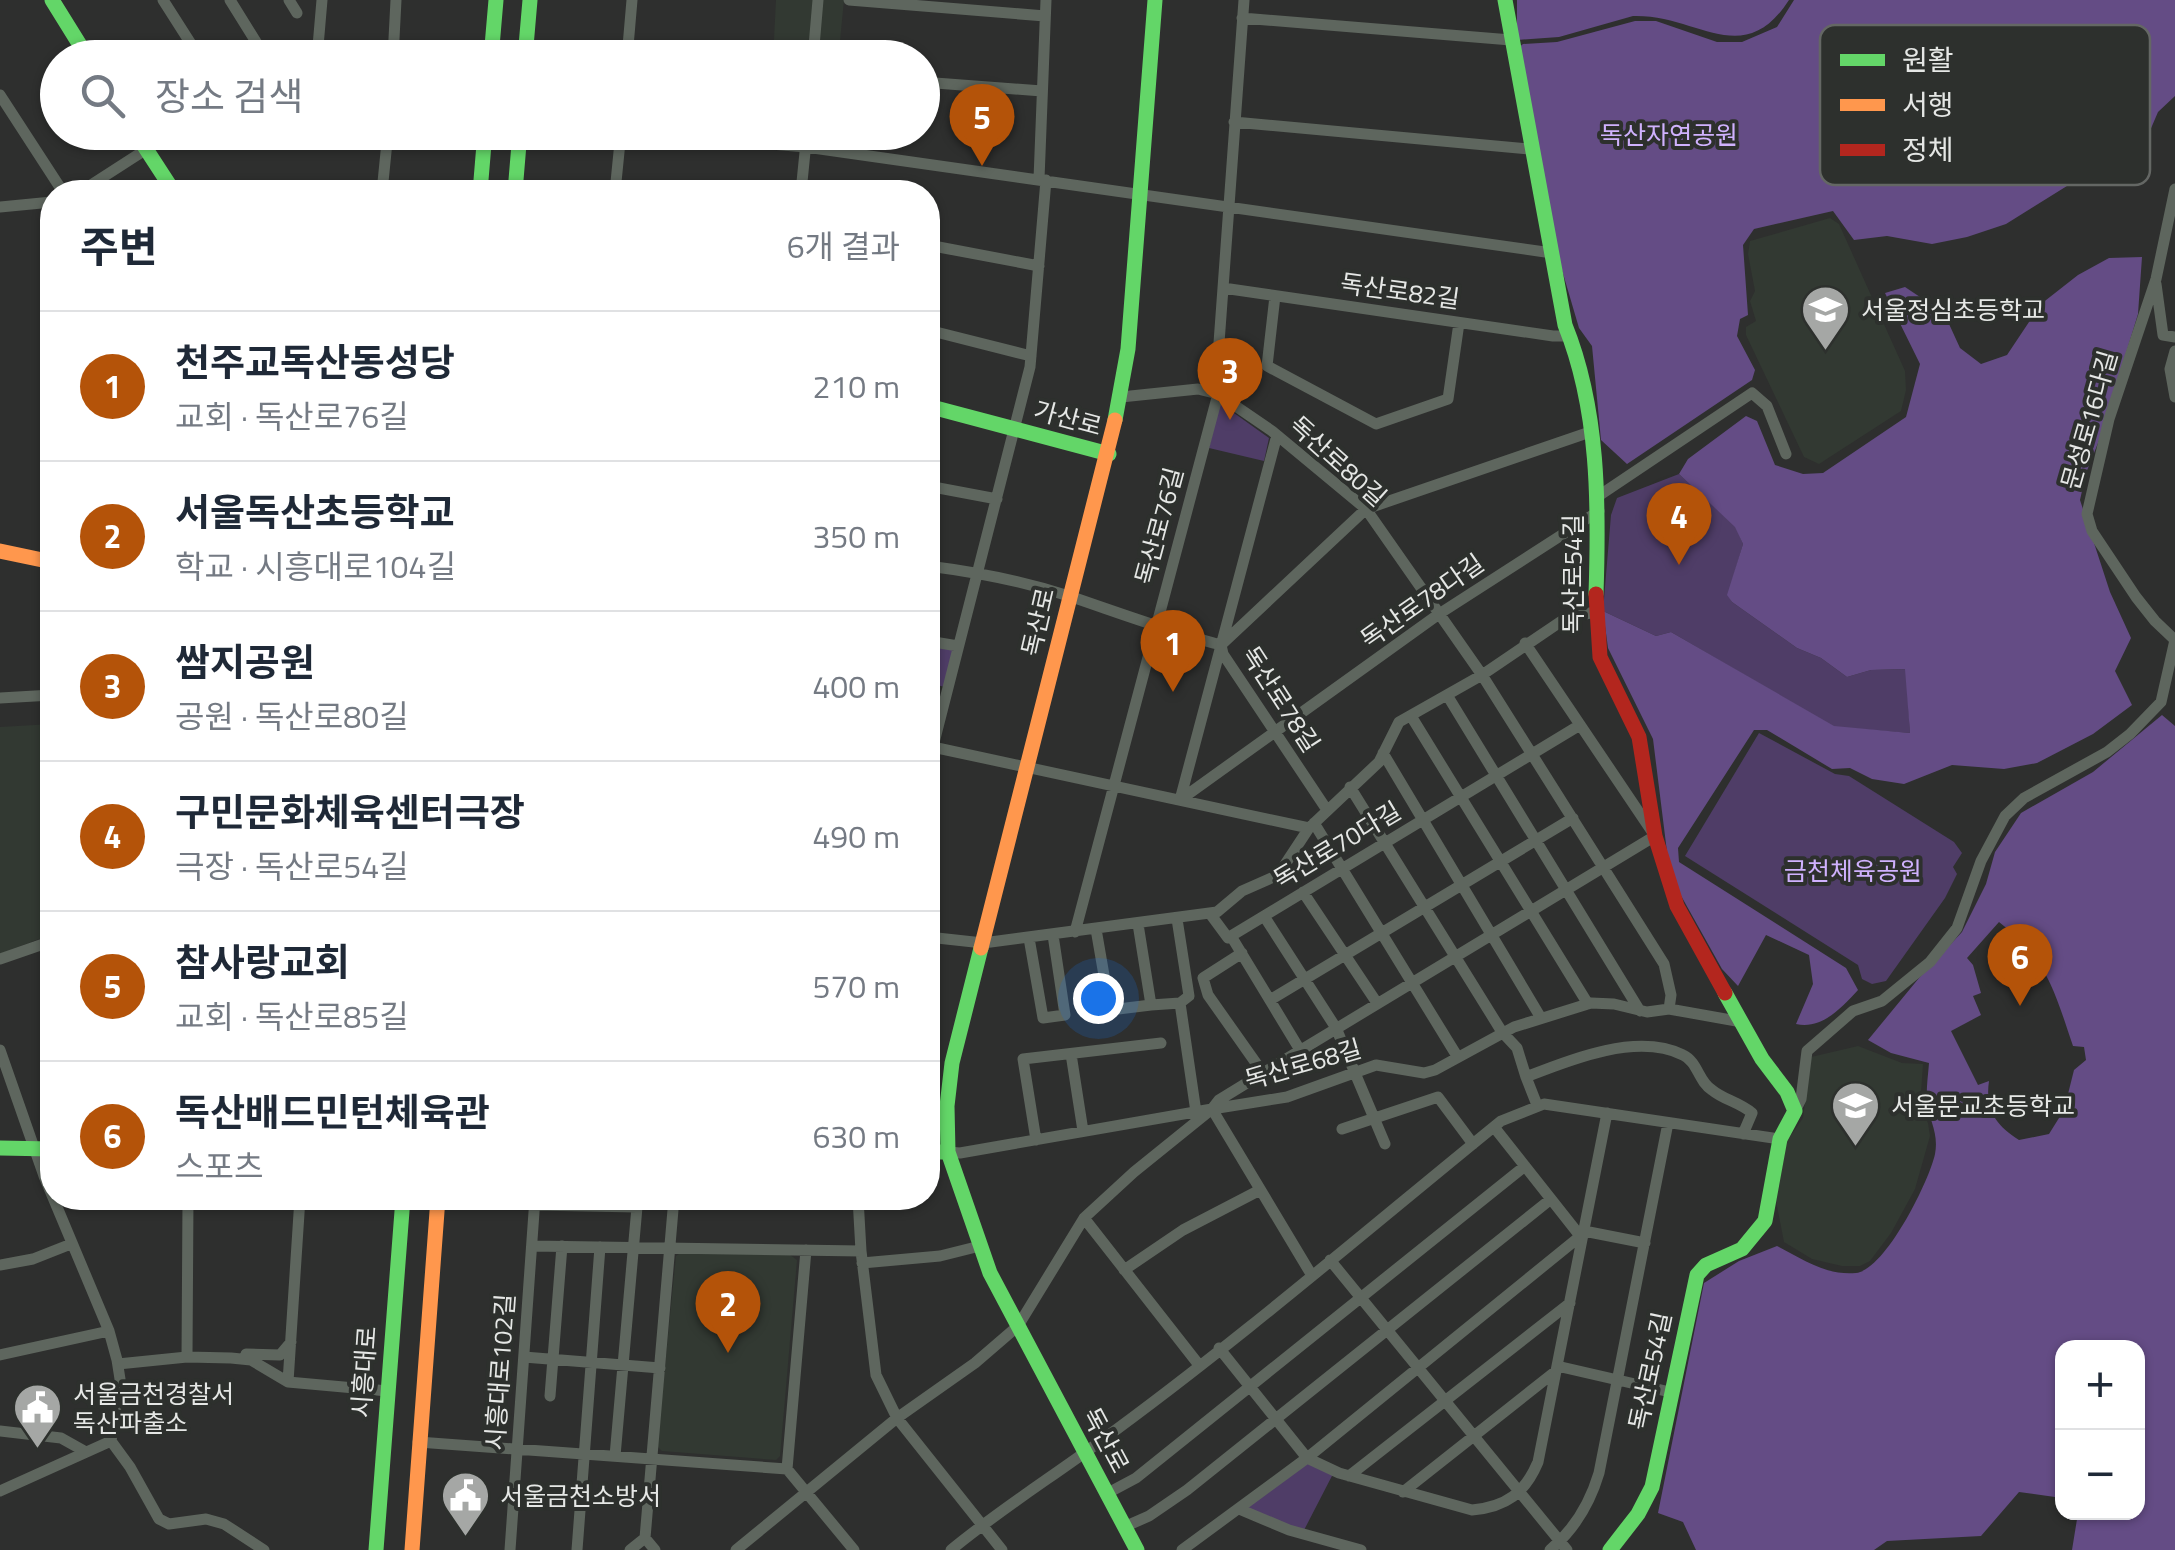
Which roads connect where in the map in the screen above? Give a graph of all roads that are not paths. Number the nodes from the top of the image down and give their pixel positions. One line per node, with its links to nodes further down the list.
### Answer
1 (52, 0): 19 (main road)
2 (163, 0): 20 (street)
3 (230, 0): 21 (street)
4 (289, 0): 16 (street)
5 (322, 0): 22 (street)
6 (396, 0): 23 (street)
7 (496, 0): 24 (main road)
8 (530, 0): 25 (main road)
9 (632, 0): 26 (street)
10 (818, 0): 27 (street)
11 (848, 0): 17 (street)
12 (1046, 0): 17 (street, 가산로)
13 (1155, 0): 51 (main road, 독산로)
14 (1244, 0): 18 (street)
15 (1505, 0): 28 (main road, 독산로54길)
16 (297, 13)
17 (1045, 16): 30 (street, 가산로)
18 (1242, 18): 28 (street); 32 (street)
19 (77, 40)
20 (189, 40)
21 (255, 40)
22 (318, 40)
23 (394, 40)
24 (493, 40)
25 (527, 40)
26 (628, 40)
27 (815, 40)
28 (1511, 40): 33 (main road, 독산로54길)
29 (940, 83): 30 (street)
30 (1042, 91): 41 (street, 가산로)
31 (0, 95): 42 (street)
32 (1234, 122): 33 (street); 53 (street)
33 (1530, 149): 56 (main road, 독산로54길)
34 (146, 150): 43 (street); 44 (main road)
35 (386, 150): 45 (street)
36 (484, 150): 46 (main road)
37 (518, 150): 47 (main road)
38 (620, 150): 48 (street)
39 (806, 150): 49 (street)
40 (828, 150): 41 (street)
41 (1042, 179): 51 (street); 57 (street, 가산로)
42 (56, 180)
43 (99, 180)
44 (166, 180)
45 (383, 180)
46 (481, 180)
47 (516, 180)
48 (617, 180)
49 (802, 180)
50 (2175, 190): 58 (street, 문성로16다길)
51 (1140, 192): 53 (street); 68 (main road, 독산로)
52 (40, 203): 54 (street)
53 (1227, 205): 56 (street); 59 (street)
54 (0, 207)
55 (940, 247): 57 (street)
56 (1552, 253): 63 (main road, 독산로54길)
57 (1039, 266): 66 (street, 가산로)
58 (2156, 279): 64 (street); 88 (street, 문성로16다길)
59 (1223, 288): 60 (street, 독산로82길); 67 (street)
60 (1275, 296): 61 (street, 독산로82길); 61 (street)
61 (1459, 322): 63 (street, 독산로82길)
62 (940, 333): 66 (street)
63 (1570, 336): 72 (main road, 독산로54길)
64 (2175, 337)
65 (2175, 352): 69 (street)
66 (1031, 356): 71 (street, 가산로)
67 (1218, 394): 68 (street); 73 (street, 독산로80길); 87 (street, 독산로76길)
68 (1121, 397): 74 (main road, 독산로)
69 (2175, 397)
70 (940, 409): 71 (main road, 가산로)
71 (1015, 430): 74 (main road, 가산로); 77 (street)
72 (1590, 432): 78 (main road, 독산로54길); 79 (street)
73 (1276, 435): 79 (street, 독산로80길); 91 (street)
74 (1108, 454): 84 (main road, 독산로)
75 (1786, 454): 78 (street, 독산로78다길)
76 (940, 488): 77 (street)
77 (997, 499): 83 (street)
78 (1598, 504): 85 (main road, 독산로54길); 86 (street, 독산로78다길)
79 (1366, 510): 86 (street, 독산로80길); 91 (street)
80 (0, 551): 81 (main road)
81 (40, 559)
82 (940, 568): 83 (street, 독산로78길)
83 (978, 573): 84 (street, 독산로78길); 92 (street)
84 (1069, 596): 87 (street, 독산로78길); 104 (main road, 독산로)
85 (1596, 612): 90 (street); 115 (main road, 독산로54길)
86 (1439, 614): 93 (street, 독산로80길); 100 (street, 독산로78다길)
87 (1155, 628): 91 (street, 독산로78길); 106 (street, 독산로76길)
88 (2175, 640): 108 (street, 문성로16다길)
89 (940, 643): 92 (street)
90 (1525, 643): 93 (street); 99 (street)
91 (1221, 645): 100 (street, 독산로78길); 110 (street)
92 (958, 646): 97 (street)
93 (1482, 675): 94 (street); 103 (street, 독산로80길)
94 (1447, 695): 98 (street); 105 (street)
95 (40, 696): 96 (street)
96 (0, 698)
97 (940, 710)
98 (1411, 716): 102 (street); 109 (street)
99 (1580, 724): 103 (street, 독산로70다길); 115 (street)
100 (1276, 734): 110 (street, 독산로78다길); 111 (street, 독산로78길)
101 (940, 748): 104 (street)
102 (1383, 753): 107 (street); 113 (street)
103 (1532, 753): 105 (street, 독산로70다길); 112 (street, 독산로80길)
104 (1030, 767): 106 (street); 138 (main road, 독산로)
105 (1496, 775): 109 (street, 독산로70다길); 116 (street)
106 (1113, 786): 110 (street); 131 (street, 독산로76길)
107 (1350, 787): 111 (street); 117 (street)
108 (2042, 789): 167 (street, 독산로54길)
109 (1460, 796): 113 (street, 독산로70다길); 118 (street)
110 (1180, 800): 114 (street)
111 (1327, 810): 114 (street)
112 (1573, 818): 116 (street); 119 (street, 독산로80길)
113 (1422, 819): 117 (street, 독산로70다길); 121 (street)
114 (1311, 826): 120 (street); 126 (street)
115 (1655, 836): 119 (street); 154 (main road, 독산로54길)
116 (1536, 840): 118 (street); 122 (street)
117 (1385, 842): 120 (street, 독산로70다길); 124 (street)
118 (1500, 862): 121 (street); 125 (street)
119 (1604, 866): 122 (street); 151 (street, 독산로80길)
120 (1342, 868): 123 (street, 독산로70다길); 132 (street)
121 (1462, 884): 124 (street); 133 (street)
122 (1566, 889): 125 (street); 152 (street)
123 (1303, 892): 127 (street, 독산로70다길); 141 (street)
124 (1424, 907): 132 (street); 142 (street)
125 (1530, 910): 133 (street); 149 (street)
126 (1211, 915): 128 (street); 135 (street)
127 (1264, 916): 135 (street, 독산로70다길); 144 (street)
128 (1177, 919): 129 (street); 147 (street)
129 (1138, 924): 130 (street); 150 (street)
130 (1096, 929): 131 (street); 150 (street)
131 (1075, 932): 134 (street)
132 (1382, 932): 141 (street); 145 (street)
133 (1491, 934): 142 (street); 153 (street)
134 (1053, 935): 137 (street); 137 (street)
135 (1231, 936): 140 (street)
136 (940, 938): 138 (street)
137 (1030, 938): 138 (street)
138 (983, 943): 184 (main road, 독산로)
139 (40, 945): 143 (street)
140 (1242, 953): 146 (street); 163 (street)
141 (1345, 955): 144 (street); 148 (street)
142 (1455, 956): 145 (street); 156 (street)
143 (0, 959)
144 (1306, 980): 146 (street); 155 (street)
145 (1412, 982): 148 (street); 161 (street)
146 (1270, 1000): 159 (street)
147 (1180, 1003): 150 (street); 168 (street)
148 (1377, 1003): 155 (street)
149 (1588, 1004): 152 (street, 독산로68길); 153 (street, 독산로68길)
150 (1150, 1005)
151 (1669, 1009): 152 (street, 독산로68길); 154 (street, 독산로68길)
152 (1640, 1012)
153 (1541, 1018): 156 (street, 독산로68길)
154 (1744, 1022): 167 (main road, 독산로54길)
155 (1336, 1028): 159 (street); 162 (street)
156 (1502, 1032): 161 (street, 독산로68길); 164 (street)
157 (1161, 1044): 160 (street)
158 (0, 1050): 181 (street)
159 (1300, 1050): 163 (street)
160 (1071, 1054): 174 (street); 177 (street)
161 (1458, 1056): 162 (street, 독산로68길)
162 (1356, 1070): 166 (street, 독산로68길); 170 (street)
163 (1263, 1073): 166 (street)
164 (1526, 1077): 165 (street); 175 (street)
165 (1538, 1105): 169 (street); 172 (street)
166 (1212, 1109): 168 (street); 187 (street); 198 (street, 독산로68길)
167 (1794, 1111): 176 (main road, 독산로54길)
168 (1196, 1112): 174 (street)
169 (1607, 1113): 171 (street); 199 (street)
170 (1375, 1118): 173 (street); 178 (street); 179 (street)
171 (1668, 1123): 175 (street); 200 (street)
172 (1494, 1127): 179 (street); 186 (street)
173 (1342, 1130)
174 (1084, 1131): 177 (street)
175 (1743, 1134): 176 (street)
176 (1780, 1139): 237 (main road, 독산로54길)
177 (1036, 1140): 184 (street)
178 (1385, 1144)
179 (1473, 1144): 210 (street)
180 (0, 1148): 181 (main road)
181 (34, 1148): 182 (main road); 185 (street)
182 (40, 1148)
183 (940, 1152): 184 (main road)
184 (948, 1152): 204 (main road, 독산로)
185 (40, 1164)
186 (1524, 1166): 188 (street); 214 (street)
187 (1260, 1190): 212 (street); 213 (street)
188 (1551, 1199): 199 (street); 218 (street)
189 (58, 1210): 201 (street)
190 (188, 1210): 222 (street)
191 (299, 1210): 219 (street)
192 (401, 1210): 236 (main road, 시흥대로)
193 (437, 1210): 245 (main road)
194 (534, 1210): 202 (street, 시흥대로102길)
195 (637, 1210): 206 (street)
196 (673, 1210): 207 (street)
197 (859, 1210): 209 (street)
198 (1084, 1218): 212 (street); 216 (street, 독산로68길)
199 (1583, 1234): 200 (street); 215 (street); 231 (street)
200 (1645, 1243): 233 (street)
201 (71, 1244): 211 (street); 217 (street)
202 (532, 1246): 203 (street); 223 (street, 시흥대로102길)
203 (562, 1246): 205 (street); 225 (street)
204 (980, 1246): 209 (street); 216 (main road, 독산로)
205 (600, 1247): 206 (street); 226 (street)
206 (634, 1247): 207 (street); 228 (street)
207 (670, 1248): 208 (street); 230 (street)
208 (806, 1250): 209 (street); 253 (street)
209 (862, 1257): 240 (street)
210 (1330, 1260): 213 (street); 214 (street)
211 (0, 1265)
212 (1124, 1270): 229 (street)
213 (1311, 1274): 220 (street)
214 (1360, 1297): 218 (street); 235 (street)
215 (1570, 1303): 232 (street); 239 (street)
216 (1018, 1326): 240 (street, 독산로68길); 248 (main road, 독산로)
217 (108, 1332): 221 (street); 227 (street)
218 (1388, 1332): 231 (street); 241 (street)
219 (291, 1342): 224 (street); 234 (street)
220 (1219, 1348): 229 (street); 235 (street)
221 (0, 1355)
222 (187, 1357): 224 (street); 227 (street)
223 (524, 1357): 225 (street); 246 (street, 시흥대로102길)
224 (231, 1358): 234 (street)
225 (553, 1359): 226 (street); 238 (street)
226 (591, 1362): 228 (street); 249 (street)
227 (118, 1364): 244 (street)
228 (623, 1365): 230 (street); 250 (street)
229 (1199, 1365): 248 (street)
230 (660, 1368): 252 (street)
231 (1416, 1368): 239 (street); 251 (street)
232 (1556, 1369): 233 (street); 243 (street); 259 (street)
233 (1619, 1380): 237 (street); 265 (street)
234 (288, 1382): 236 (street)
235 (1248, 1385): 241 (street); 258 (street)
236 (388, 1391): 267 (main road, 시흥대로)
237 (1670, 1392): 279 (main road, 독산로54길)
238 (550, 1396)
239 (1443, 1400): 243 (street); 254 (street)
240 (898, 1418): 257 (street, 독산로68길); 261 (street)
241 (1276, 1420): 251 (street); 262 (street)
242 (0, 1431): 247 (street)
243 (1472, 1436): 256 (street); 259 (street)
244 (112, 1442): 247 (street); 266 (street)
245 (418, 1442): 246 (street); 268 (main road)
246 (517, 1449): 249 (street); 269 (street, 시흥대로102길)
247 (86, 1452): 255 (street)
248 (1084, 1453): 258 (main road, 독산로); 261 (street)
249 (584, 1454): 250 (street); 270 (street)
250 (615, 1456): 252 (street)
251 (1307, 1458): 254 (street); 260 (street)
252 (652, 1459): 253 (street); 263 (street)
253 (787, 1470): 257 (street)
254 (1349, 1476): 256 (street)
255 (0, 1491)
256 (1403, 1492): 259 (street)
257 (806, 1493): 264 (street); 273 (street, 독산로68길)
258 (1106, 1494): 262 (main road, 독산로)
259 (1519, 1494): 265 (street)
260 (1239, 1509): 277 (street); 278 (street)
261 (984, 1523): 274 (street); 275 (street)
262 (1124, 1527): 276 (main road, 독산로)
263 (645, 1538): 271 (street); 272 (street)
264 (849, 1548)
265 (1559, 1548)
266 (264, 1550)
267 (376, 1550)
268 (412, 1550)
269 (510, 1550)
270 (577, 1550)
271 (630, 1550)
272 (655, 1550)
273 (736, 1550)
274 (951, 1550)
275 (1002, 1550)
276 (1137, 1550)
277 (1182, 1550)
278 (1361, 1550)
279 (1610, 1550)

